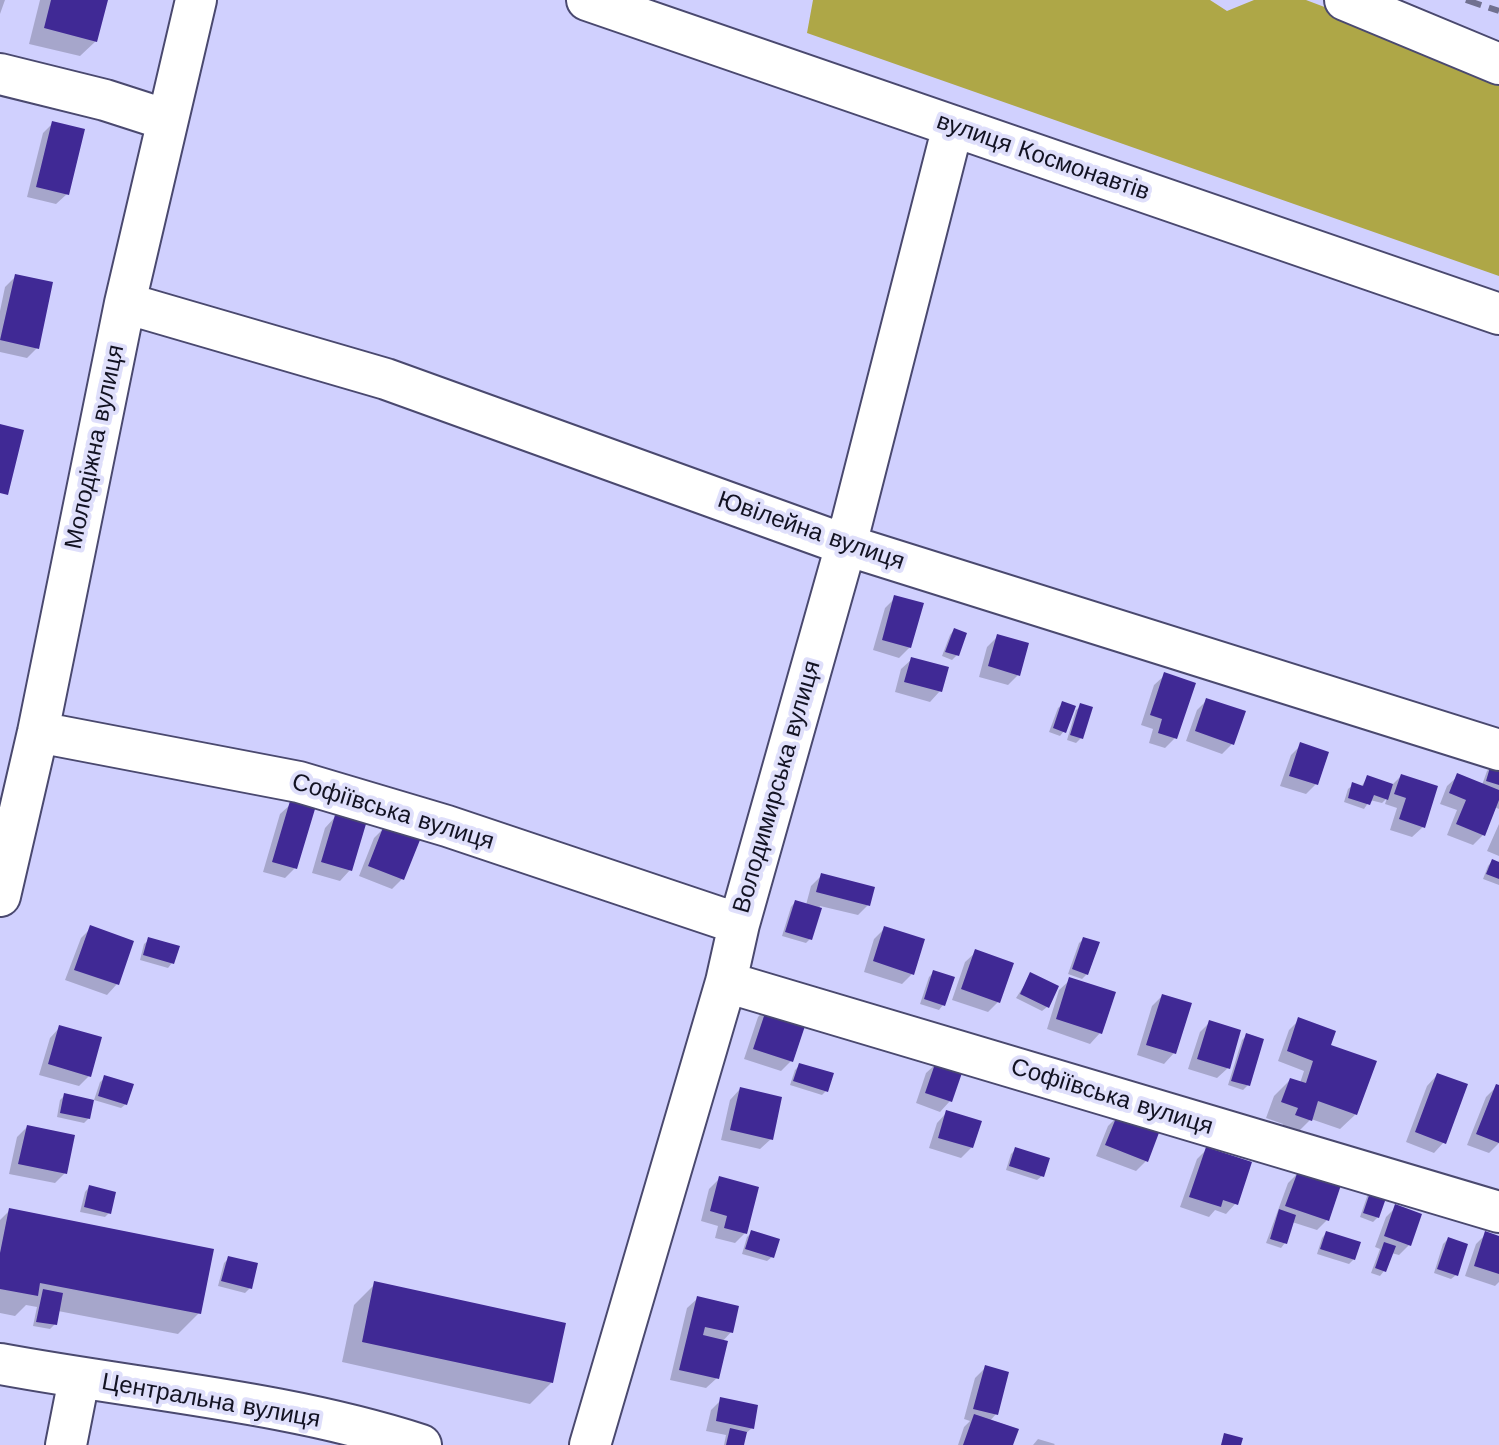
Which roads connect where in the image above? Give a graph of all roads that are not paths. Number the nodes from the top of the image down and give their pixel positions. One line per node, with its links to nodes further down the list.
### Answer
1 (196, 0): 6 (street, Молодіжна вулиця)
2 (587, 0): 7 (street, вулиця Космонавтів)
3 (1345, 0): 4 (street)
4 (1499, 64)
5 (0, 74): 6 (street)
6 (167, 120): 8 (street, Молодіжна вулиця)
7 (953, 126): 9 (street, вулиця Космонавтів); 10 (street, Володимирська вулиця)
8 (125, 303): 10 (street, Ювілейна вулиця); 11 (street, Молодіжна вулиця)
9 (1499, 314)
10 (846, 545): 12 (street, Ювілейна вулиця); 14 (street, Володимирська вулиця)
11 (38, 732): 13 (street, Молодіжна вулиця); 14 (street, Софіївська вулиця)
12 (1499, 750)
13 (0, 896)
14 (739, 924): 15 (street, Володимирська вулиця)
15 (726, 982): 16 (street, Софіївська вулиця); 21 (street, Володимирська вулиця)
16 (1499, 1212)
17 (0, 1364): 18 (street, Центральна вулиця)
18 (79, 1379): 19 (street); 20 (street, Центральна вулиця)
19 (66, 1445)
20 (421, 1445)
21 (590, 1445)

